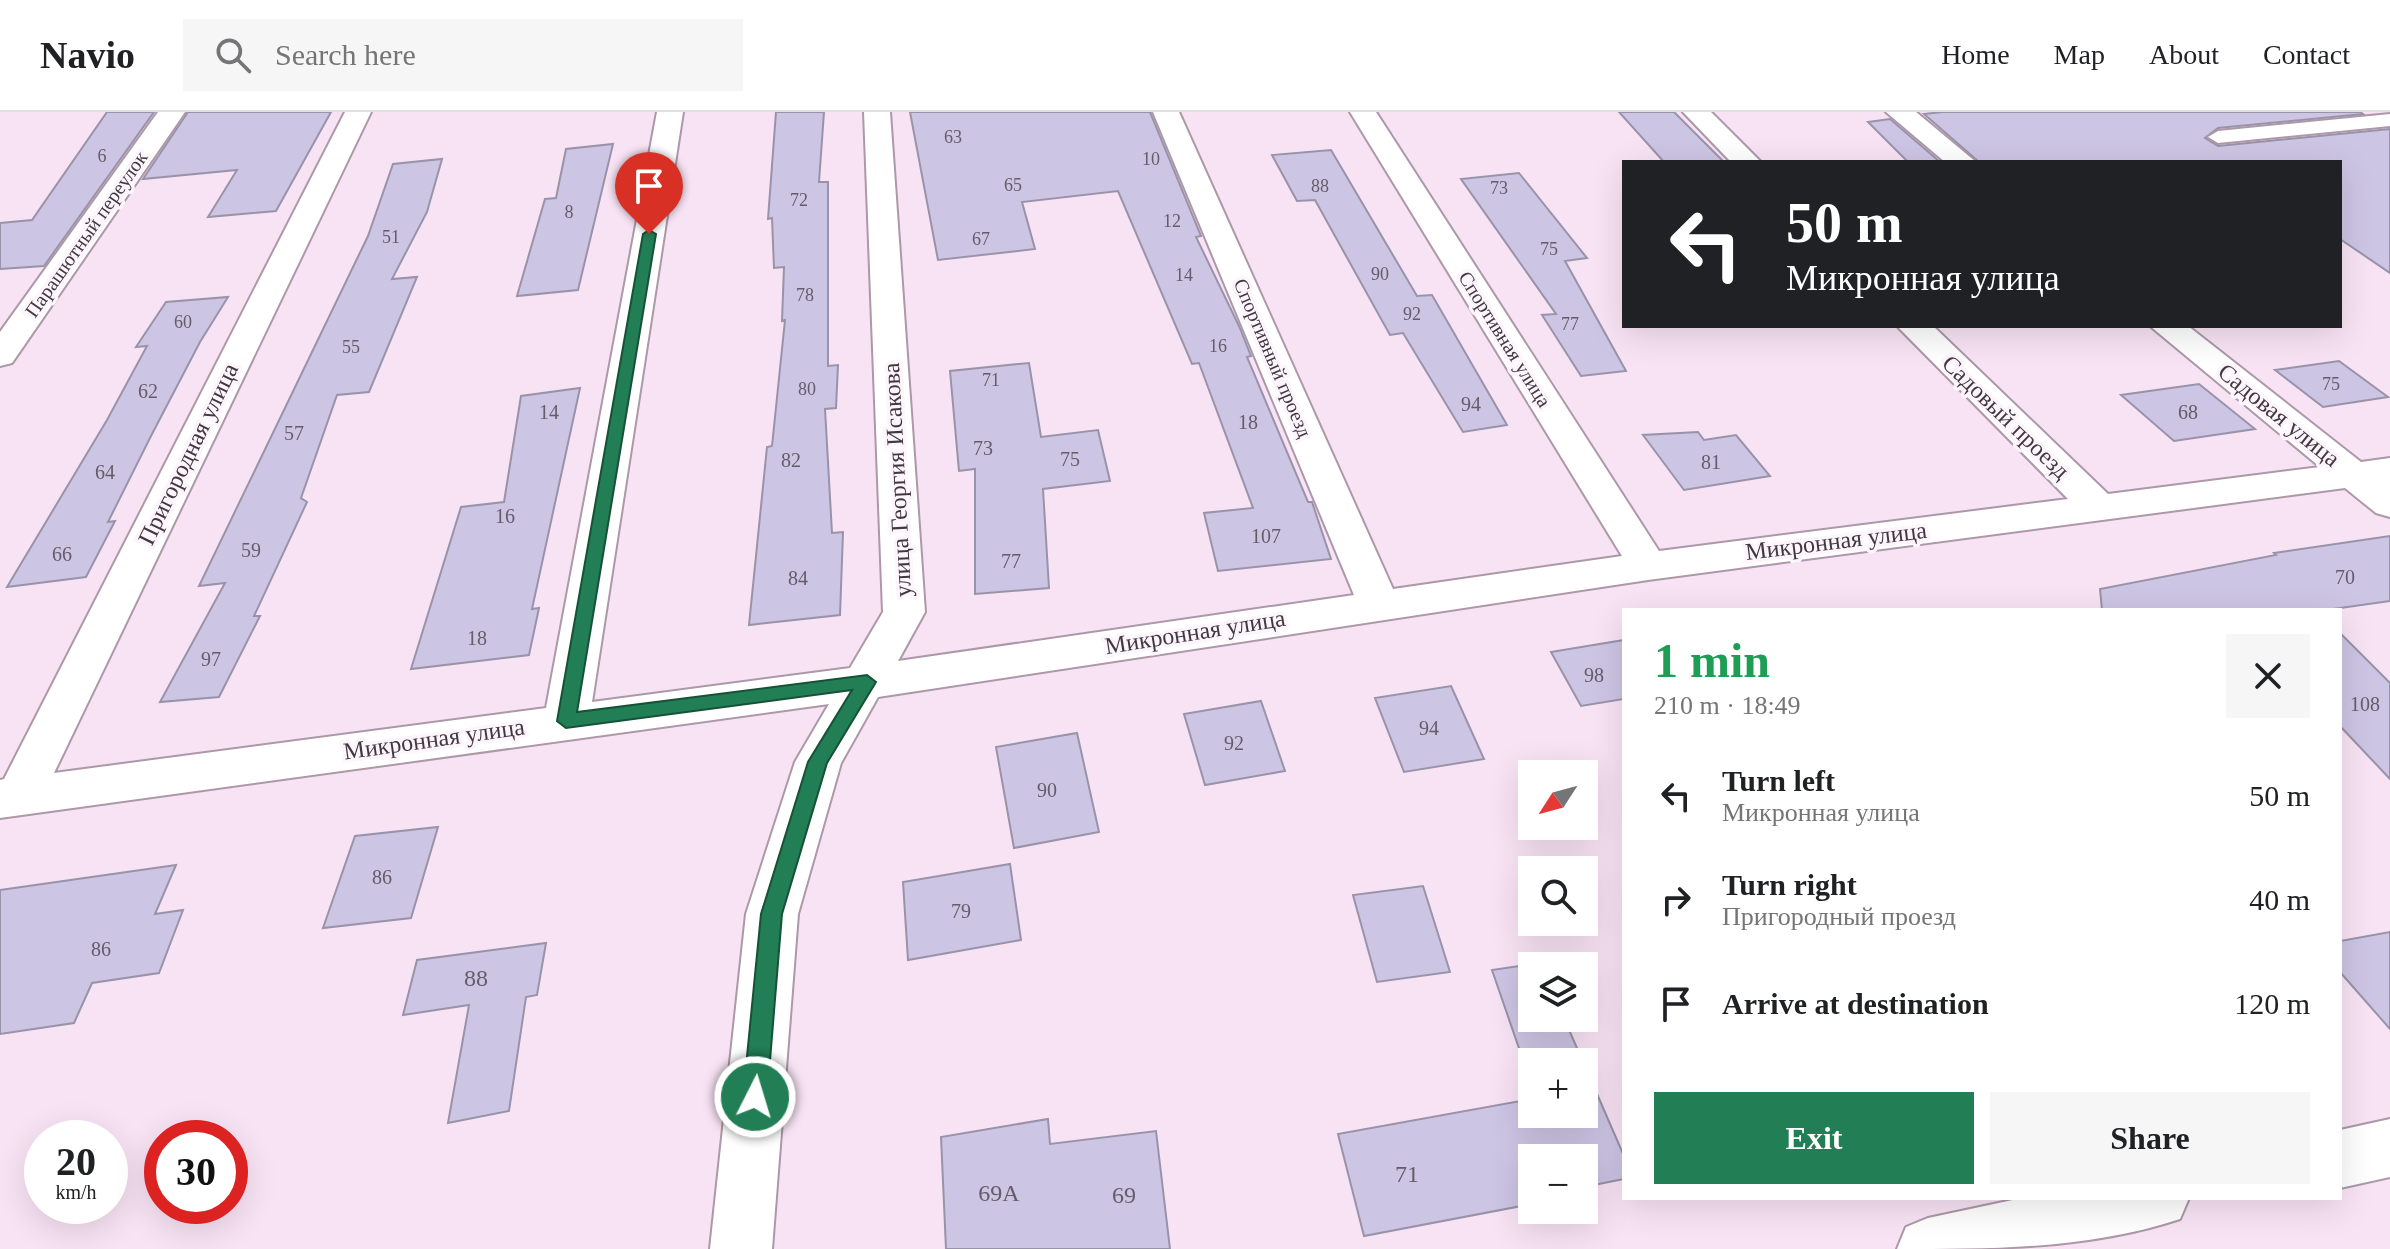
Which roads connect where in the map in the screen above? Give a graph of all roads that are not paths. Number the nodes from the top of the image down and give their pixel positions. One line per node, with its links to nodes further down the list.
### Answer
1 (172, 112): 15 (street, Парашютный переулок)
2 (358, 112): 23 (street, Пригородная улица)
3 (670, 112): 22 (street)
4 (877, 112): 21 (street, улица Георгия Исакова)
5 (1166, 112): 20 (street, Спортивный проезд)
6 (1363, 112): 19 (street, Спортивная улица)
7 (1696, 112): 11 (street)
8 (1899, 112): 12 (street)
9 (2390, 120): 10 (lane)
10 (2218, 137)
11 (1745, 160)
12 (1959, 160)
13 (1916, 328): 18 (street, Садовый проезд)
14 (2170, 328): 16 (street, Садовая улица)
15 (0, 356)
16 (2372, 472): 17 (street, Садовая улица); 18 (street, Микронная улица)
17 (2390, 504)
18 (2099, 507): 19 (street, Микронная улица)
19 (1648, 566): 20 (street, Микронная улица)
20 (1379, 605): 21 (street, Микронная улица)
21 (867, 682): 22 (street, Микронная улица); 27 (street, улица Георгия Исакова)
22 (566, 721): 23 (street, Микронная улица)
23 (9, 798)
24 (2390, 1148): 25 (street)
25 (2342, 1159)
26 (2150, 1200): 28 (street)
27 (741, 1249)
28 (1928, 1249)

